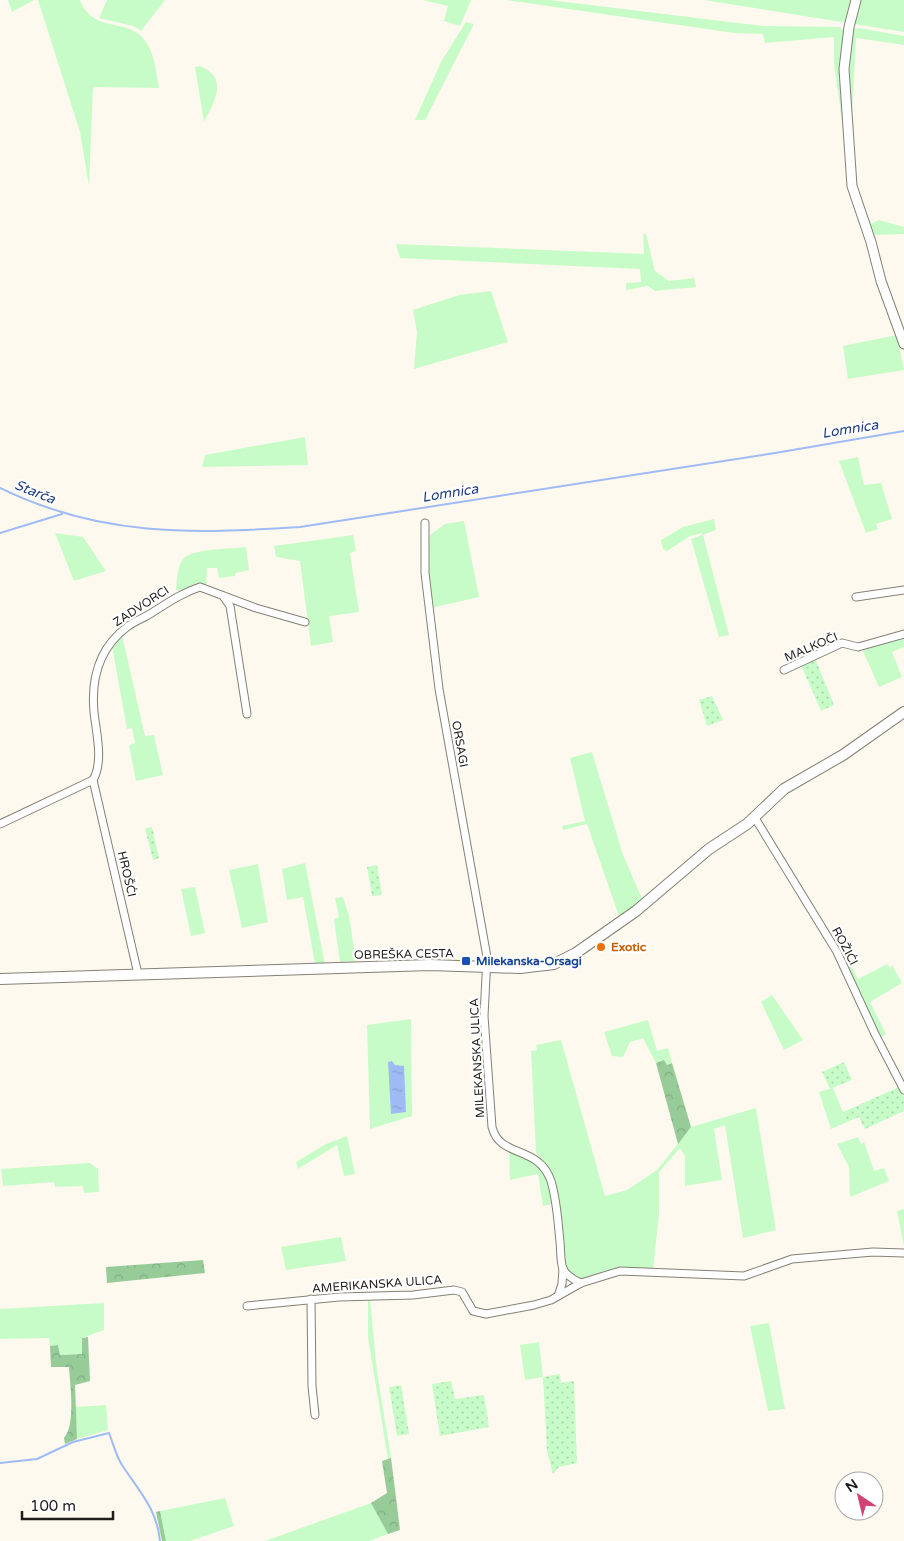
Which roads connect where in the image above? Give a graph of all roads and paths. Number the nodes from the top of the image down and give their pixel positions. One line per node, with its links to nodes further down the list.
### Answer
1 (856, 0): 2 (street)
2 (904, 344)
3 (425, 523): 15 (street, ORSAGI)
4 (904, 590): 6 (street)
5 (221, 594): 7 (street, ZADVORCI); 11 (street); 12 (street, ZADVORCI)
6 (856, 597)
7 (306, 622)
8 (904, 634): 9 (street, MALKOČI)
9 (784, 670)
10 (904, 712): 13 (main road, OBREŠKA CESTA)
11 (247, 714)
12 (93, 780): 14 (street); 16 (street, HROŠĆI)
13 (755, 818): 15 (main road, OBREŠKA CESTA); 18 (street, ROŽIĆI)
14 (0, 824)
15 (487, 966): 16 (main road, OBREŠKA CESTA); 20 (street, MILEKANSKA ULICA)
16 (138, 974): 17 (main road, OBREŠKA CESTA)
17 (0, 978)
18 (904, 1090)
19 (904, 1253): 21 (street, AMERIKANSKA ULICA)
20 (562, 1267): 21 (street); 22 (street, MILEKANSKA ULICA)
21 (581, 1283): 22 (street, AMERIKANSKA ULICA)
22 (557, 1297): 23 (street, AMERIKANSKA ULICA)
23 (311, 1299): 24 (street, AMERIKANSKA ULICA); 25 (street)
24 (247, 1306)
25 (315, 1415)

